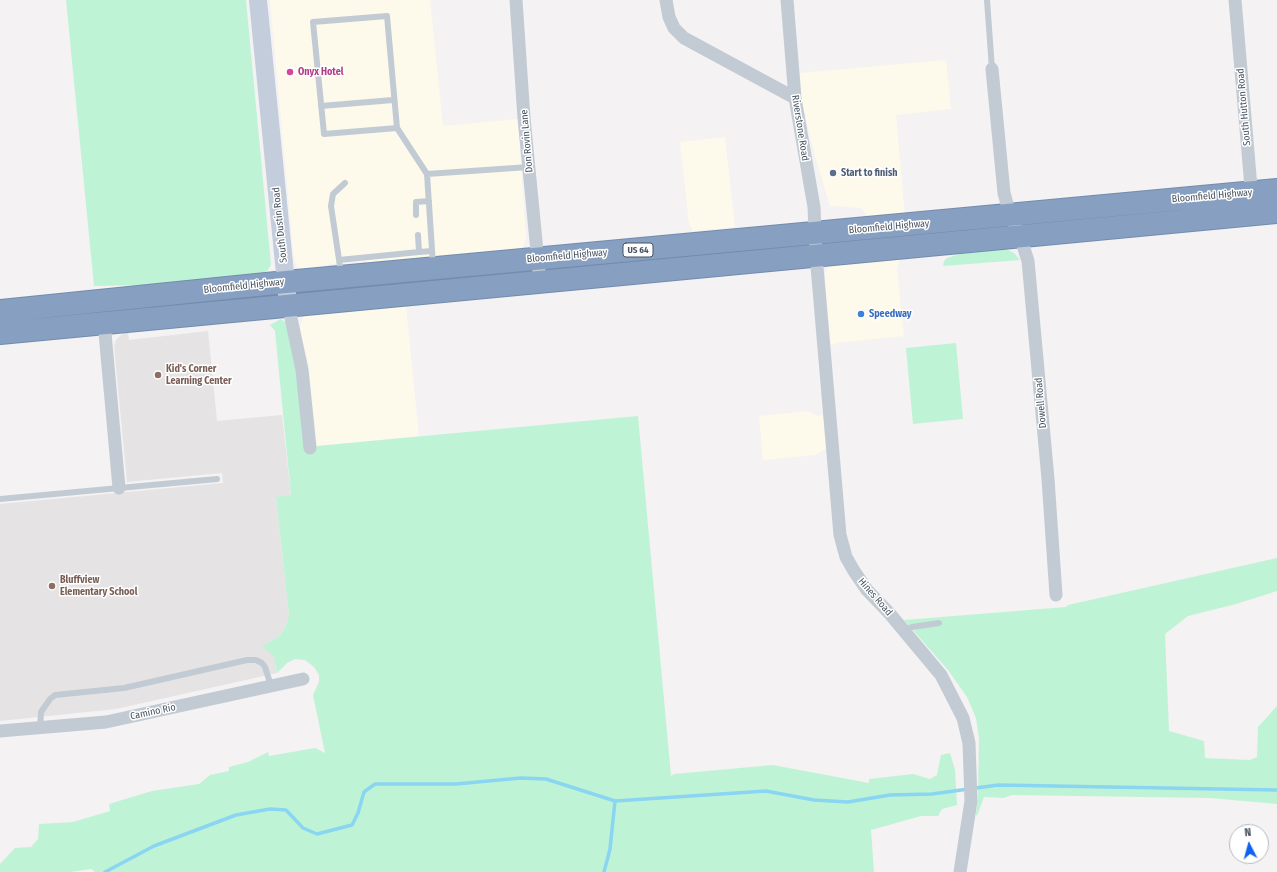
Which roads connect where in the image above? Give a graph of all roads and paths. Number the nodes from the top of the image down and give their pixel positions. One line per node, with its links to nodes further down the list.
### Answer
1 (258, 0): 30 (street, South Dustin Road)
2 (516, 0): 12 (street, Don Rovin Lane)
3 (666, 0): 8 (street)
4 (787, 0): 8 (street, Riverstone Road)
5 (986, 0): 7 (lane)
6 (1235, 0): 16 (street, South Hutton Road)
7 (992, 69): 21 (street)
8 (795, 98): 22 (street, Riverstone Road)
9 (393, 100): 10 (lane); 10 (lane); 11 (lane)
10 (321, 106): 11 (lane)
11 (397, 128): 13 (lane)
12 (529, 167): 13 (lane); 27 (street, Don Rovin Lane)
13 (427, 174): 17 (lane)
14 (345, 183): 28 (lane)
15 (1277, 190): 16 (highway, Bloomfield Highway / US 64)
16 (1251, 192): 19 (street, South Hutton Road); 21 (highway, Bloomfield Highway / US 64)
17 (428, 201): 20 (lane); 29 (lane)
18 (1277, 212): 19 (highway, Bloomfield Highway / US 64)
19 (1253, 214): 24 (highway, Bloomfield Highway / US 64)
20 (416, 215)
21 (1010, 215): 22 (highway, Bloomfield Highway / US 64); 24 (street, Dowell Road)
22 (815, 234): 26 (street, Riverstone Road); 27 (highway, Bloomfield Highway / US 64)
23 (418, 235): 25 (lane)
24 (1020, 236): 26 (highway, Bloomfield Highway / US 64); 40 (street, Dowell Road)
25 (419, 252): 28 (lane); 29 (lane)
26 (816, 255): 31 (highway, Bloomfield Highway / US 64); 42 (street, Hines Road)
27 (538, 259): 29 (highway, Bloomfield Highway / US 64); 31 (street, Don Rovin Lane)
28 (340, 269): 29 (highway, Bloomfield Highway / US 64); 30 (highway, Bloomfield Highway / US 64)
29 (433, 274): 31 (highway, Bloomfield Highway / US 64); 32 (highway, Bloomfield Highway / US 64)
30 (286, 282): 32 (street, South Dustin Road); 33 (highway, Bloomfield Highway / US 64)
31 (540, 282)
32 (288, 304): 34 (highway, Bloomfield Highway / US 64); 36 (street, South Dustin Road)
33 (0, 311)
34 (104, 322): 35 (highway, Bloomfield Highway / US 64); 38 (street)
35 (0, 333)
36 (310, 448)
37 (217, 479): 38 (lane)
38 (119, 488): 39 (lane)
39 (0, 499)
40 (1056, 595)
41 (939, 623): 42 (lane)
42 (904, 630): 47 (street, Hines Road)
43 (303, 679): 44 (street, Camino Rio)
44 (271, 686): 45 (street, Camino Rio); 45 (lane)
45 (40, 728): 46 (street, Camino Rio)
46 (0, 731)
47 (960, 872)

